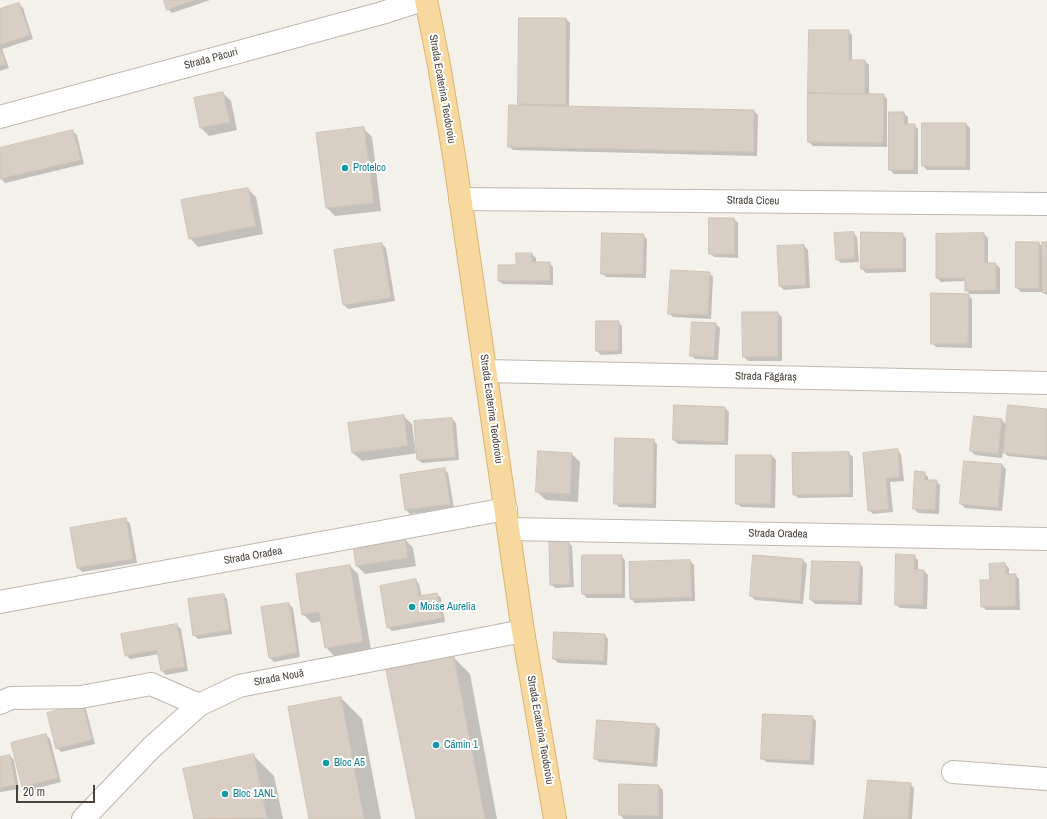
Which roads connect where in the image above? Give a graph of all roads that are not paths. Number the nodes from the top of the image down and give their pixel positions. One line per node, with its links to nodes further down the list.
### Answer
1 (422, 0): 3 (street, Strada Păcuri)
2 (426, 0): 4 (main road, Strada Ecaterina Teodoroiu)
3 (0, 117)
4 (460, 198): 5 (street, Strada Ciceu); 6 (main road, Strada Ecaterina Teodoroiu)
5 (1047, 204)
6 (486, 371): 7 (street, Strada Făgăraș); 8 (main road, Strada Ecaterina Teodoroiu)
7 (1047, 383)
8 (507, 519): 9 (street, Strada Oradea); 10 (street, Strada Oradea); 11 (main road, Strada Ecaterina Teodoroiu)
9 (1047, 539)
10 (0, 602)
11 (523, 631): 13 (street, Strada Nouă); 17 (main road, Strada Ecaterina Teodoroiu)
12 (0, 703): 13 (street)
13 (199, 705): 16 (street, Strada Nouă)
14 (953, 772): 15 (street)
15 (1047, 779)
16 (83, 819)
17 (555, 819)

